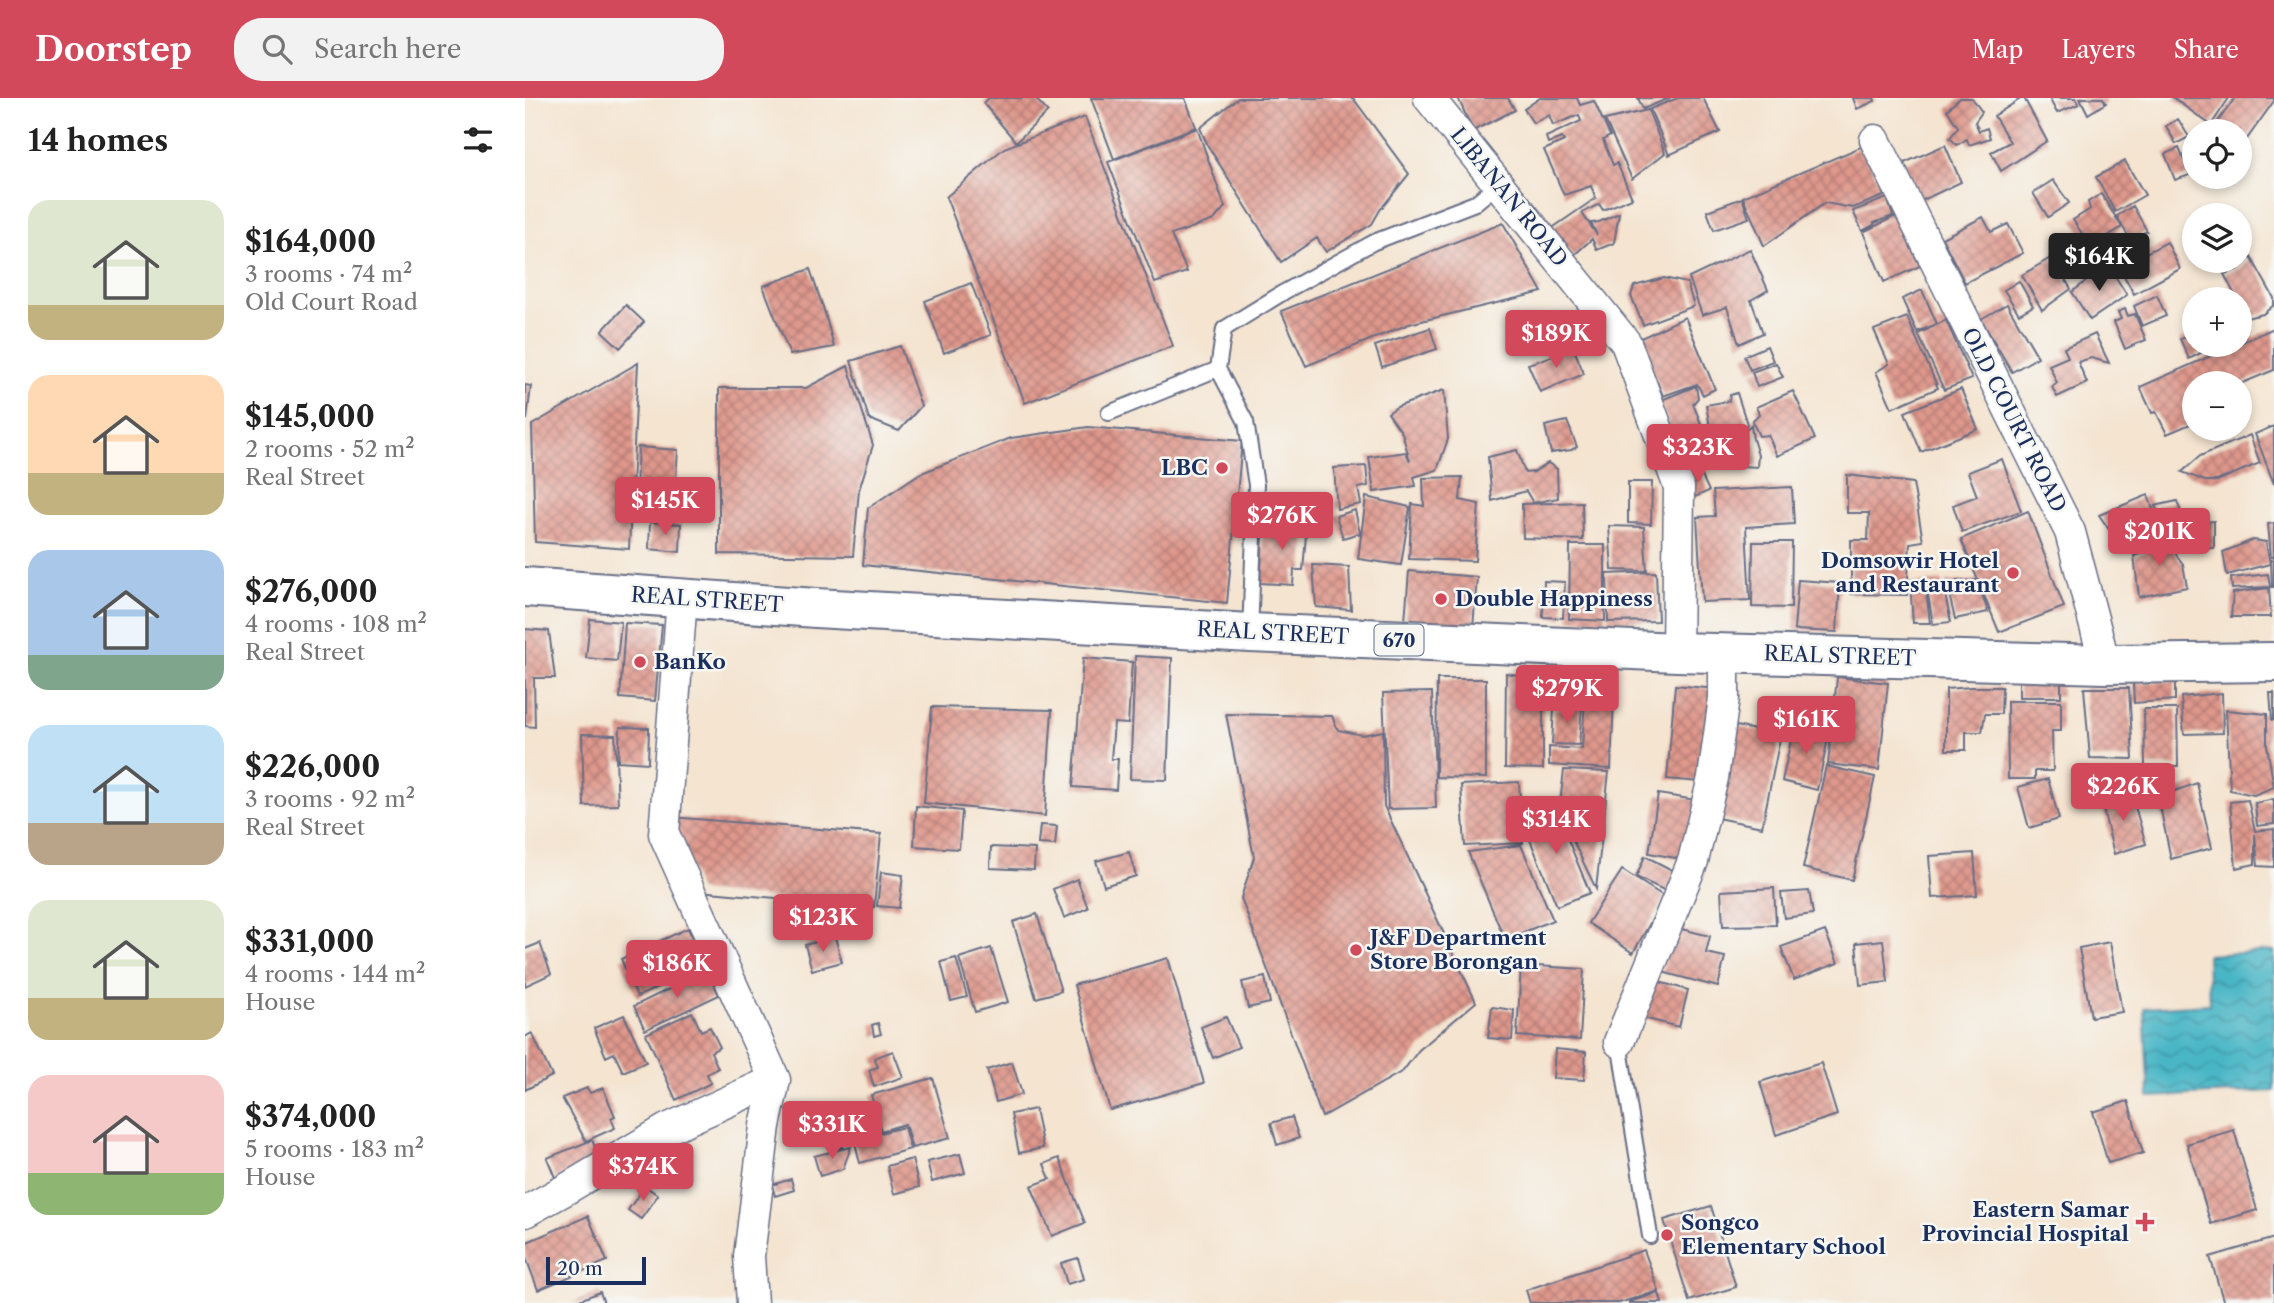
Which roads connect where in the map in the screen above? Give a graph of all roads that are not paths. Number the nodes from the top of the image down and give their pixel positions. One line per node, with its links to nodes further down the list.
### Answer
1 (1429, 98): 3 (street, LIBANAN ROAD)
2 (1875, 140): 12 (street, OLD COURT ROAD)
3 (1498, 184): 4 (lane); 9 (street, LIBANAN ROAD)
4 (1218, 369): 5 (lane); 8 (lane)
5 (1109, 413)
6 (525, 587): 7 (main road, REAL STREET / 670)
7 (682, 598): 8 (main road, REAL STREET / 670); 14 (street)
8 (1250, 633): 9 (main road, REAL STREET / 670)
9 (1677, 652): 10 (main road, REAL STREET / 670)
10 (1724, 652): 12 (main road, REAL STREET / 670); 13 (street)
11 (2274, 663): 12 (main road, REAL STREET / 670)
12 (2105, 664)
13 (1619, 1042): 16 (lane)
14 (775, 1080): 15 (street); 17 (street)
15 (525, 1212)
16 (1650, 1236)
17 (752, 1303)

